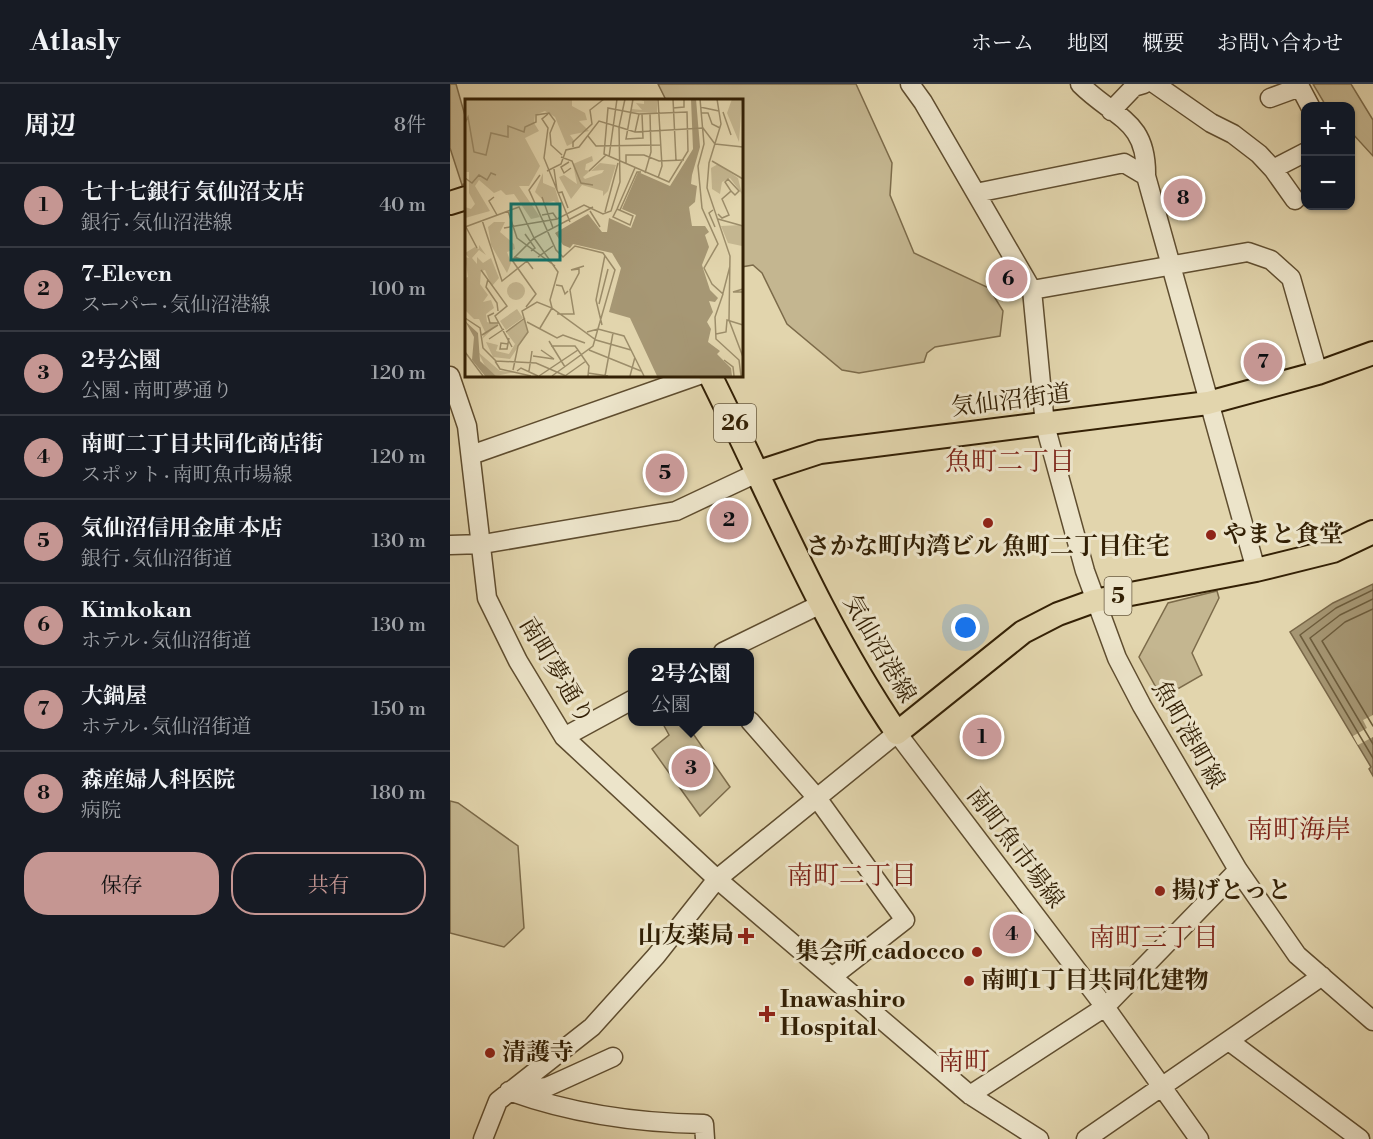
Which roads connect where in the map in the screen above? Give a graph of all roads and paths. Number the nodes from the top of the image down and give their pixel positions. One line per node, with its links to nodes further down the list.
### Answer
1 (910, 84): 11 (street)
2 (1080, 84): 7 (street)
3 (1144, 84): 7 (street)
4 (1155, 84): 9 (street)
5 (1270, 98): 6 (street)
6 (1308, 102)
7 (1111, 111): 10 (street)
8 (1301, 154): 9 (street)
9 (1273, 169): 13 (street)
10 (1146, 177): 11 (street); 15 (street)
11 (976, 193): 16 (street)
12 (465, 198): 14 (main road)
13 (1295, 200)
14 (450, 203)
15 (1170, 267): 16 (street); 18 (street); 22 (street)
16 (1032, 290): 23 (street, 魚町港町線)
17 (1373, 353): 18 (main road, 気仙沼街道 / 26)
18 (1318, 373): 22 (main road, 気仙沼街道 / 26)
19 (450, 376): 24 (street, 南町夢通り)
20 (696, 376): 24 (street)
21 (711, 376): 25 (main road, 26)
22 (1208, 403): 23 (main road, 気仙沼街道 / 26); 29 (street)
23 (1045, 425): 25 (main road, 気仙沼街道 / 26); 30 (street, 魚町港町線)
24 (471, 455): 27 (street, 南町夢通り)
25 (759, 472): 27 (street); 31 (main road, 気仙沼港線)
26 (1373, 532): 29 (main road, 気仙沼港線 / 5)
27 (483, 544): 28 (street); 36 (street, 南町夢通り)
28 (450, 545)
29 (1256, 570): 30 (main road, 気仙沼港線 / 5)
30 (1094, 601): 35 (main road, 気仙沼港線 / 5); 38 (street, 魚町港町線)
31 (821, 604): 32 (street); 35 (main road, 気仙沼港線)
32 (731, 648)
33 (628, 703): 36 (street)
34 (754, 726): 37 (street)
35 (897, 733): 37 (street); 42 (street, 南町魚市場線)
36 (564, 737): 39 (street, 南町夢通り)
37 (817, 798): 39 (street); 41 (street)
38 (1238, 870): 40 (street, 魚町港町線); 42 (street)
39 (717, 879): 41 (street, 南町夢通り); 47 (street)
40 (1322, 976): 43 (street, 魚町港町線); 44 (street)
41 (832, 977): 48 (street, 南町夢通り)
42 (1105, 1007): 46 (street, 南町魚市場線); 48 (street)
43 (1373, 1021)
44 (1229, 1041): 46 (street); 54 (street)
45 (613, 1057): 47 (street)
46 (1162, 1088): 52 (street); 53 (street, 南町魚市場線)
47 (508, 1091): 49 (street); 50 (street)
48 (970, 1095): 51 (street, 南町夢通り)
49 (483, 1139)
50 (705, 1139)
51 (1039, 1139)
52 (1086, 1139)
53 (1199, 1139)
54 (1360, 1139)

